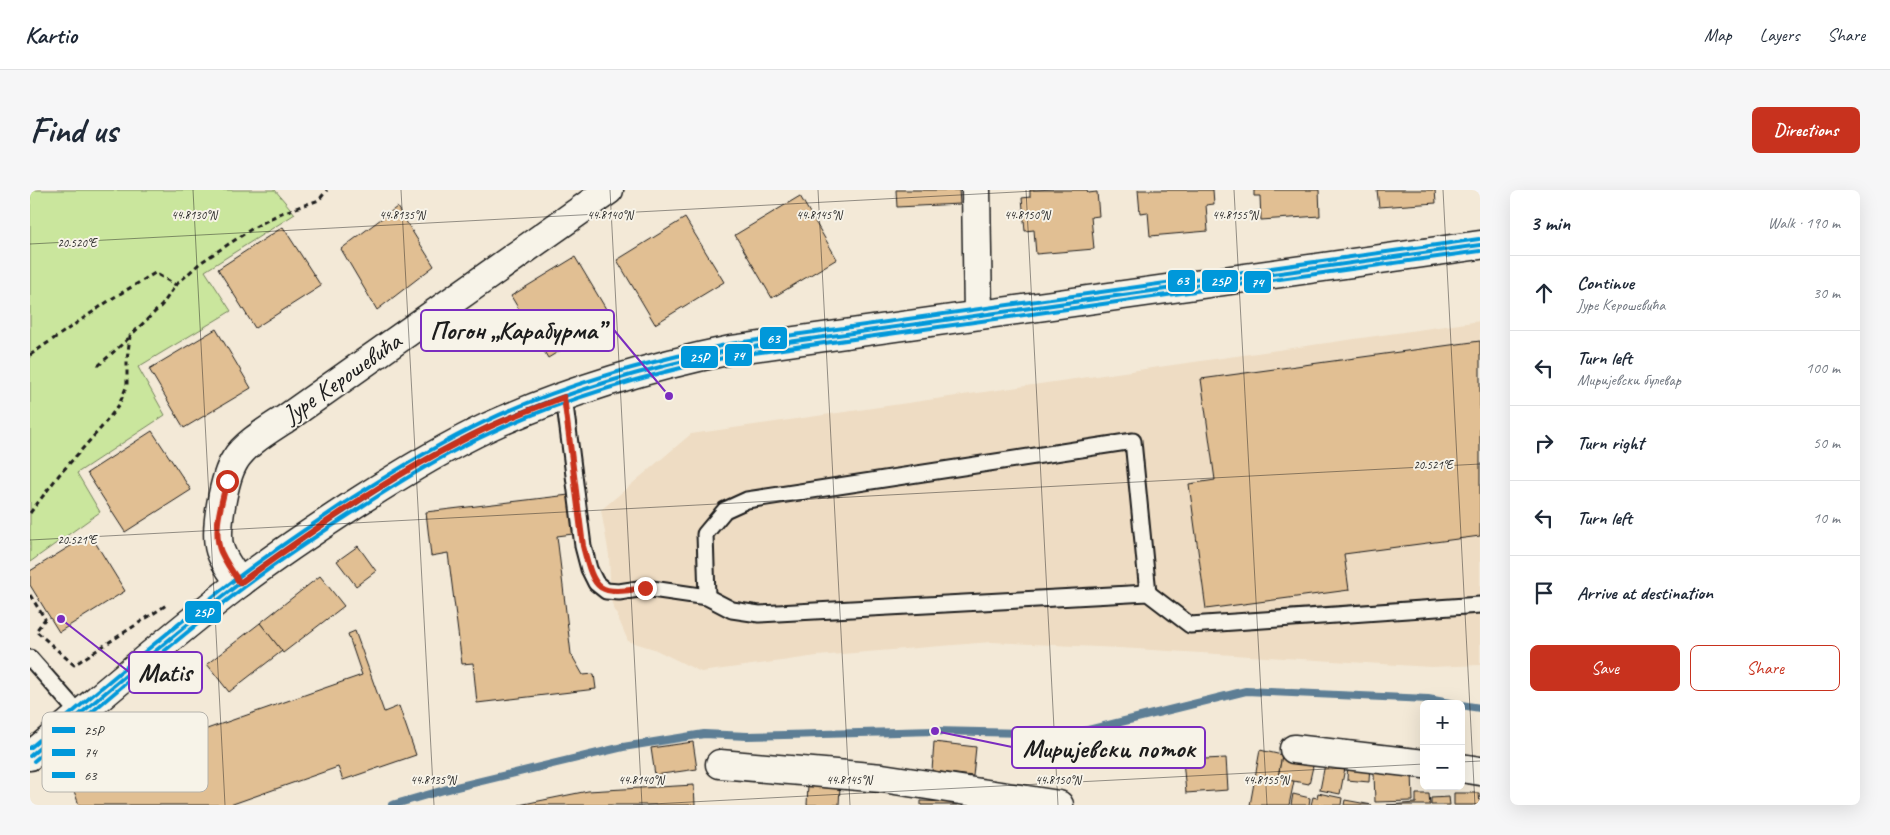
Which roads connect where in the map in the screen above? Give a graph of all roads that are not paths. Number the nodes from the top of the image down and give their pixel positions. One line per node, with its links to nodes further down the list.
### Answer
1 (609, 190): 6 (main road, Јуре Керошевића)
2 (976, 190): 4 (main road)
3 (1480, 245): 4 (main road)
4 (978, 314): 5 (main road)
5 (564, 397): 6 (main road); 8 (lane)
6 (240, 583): 12 (main road)
7 (1148, 593): 8 (lane); 8 (lane); 9 (lane)
8 (707, 596)
9 (1480, 605)
10 (30, 658): 11 (lane)
11 (78, 712)
12 (82, 712)
13 (42, 746): 15 (main road)
14 (1294, 749): 17 (main road)
15 (30, 756)
16 (720, 764): 20 (main road)
17 (1420, 764)
18 (1465, 769): 19 (main road)
19 (1480, 771)
20 (1059, 805)

